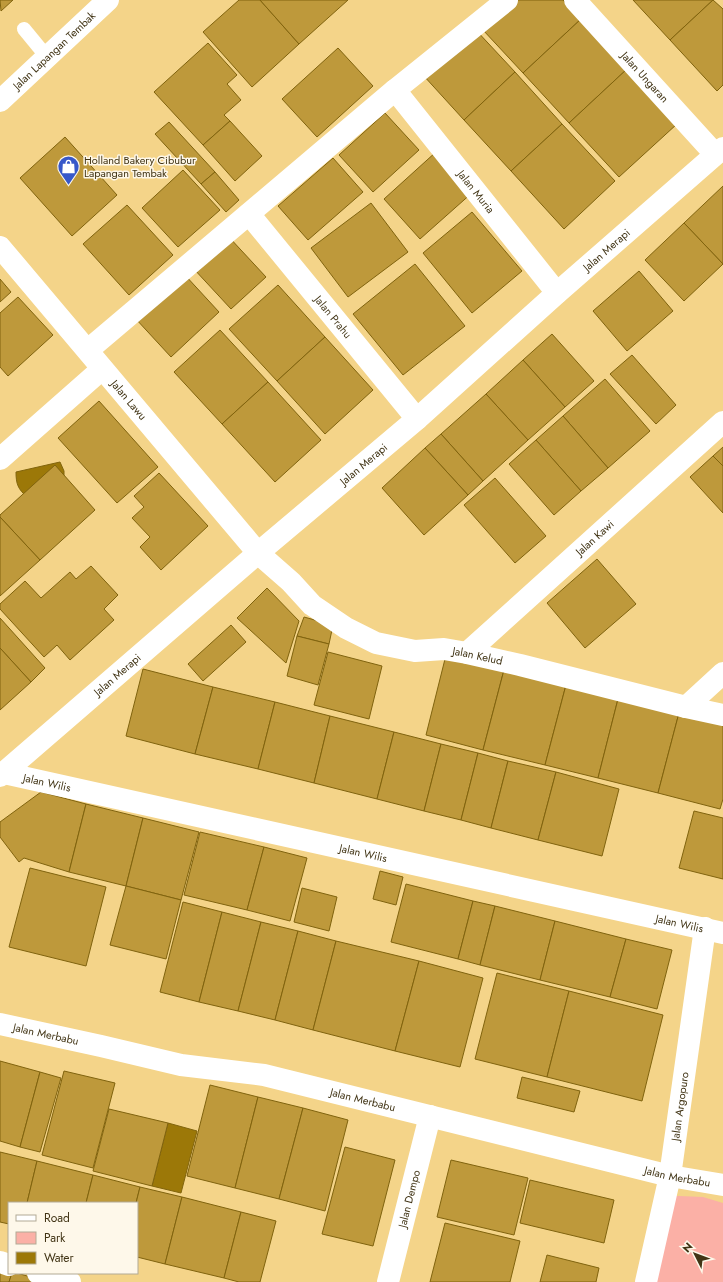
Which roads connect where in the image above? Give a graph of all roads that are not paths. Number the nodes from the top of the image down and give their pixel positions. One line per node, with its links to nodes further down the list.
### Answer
1 (108, 0): 5 (street, Jalan Lapangan Tembak)
2 (507, 0): 6 (street)
3 (575, 0): 8 (street, Jalan Ungaran)
4 (24, 29): 5 (lane)
5 (47, 56): 7 (street, Jalan Lapangan Tembak)
6 (395, 90): 9 (street); 11 (street, Jalan Muria)
7 (0, 101)
8 (719, 151): 11 (street, Jalan Merapi)
9 (249, 214): 12 (street); 14 (street, Jalan Prahu)
10 (0, 247): 12 (street, Jalan Lawu)
11 (557, 293): 14 (street, Jalan Merapi)
12 (88, 350): 13 (street, Jalan Lawu)
13 (102, 369): 16 (street); 17 (street, Jalan Lawu)
14 (417, 419): 17 (street, Jalan Merapi)
15 (723, 422): 18 (street, Jalan Kawi)
16 (0, 459)
17 (258, 553): 18 (street, Jalan Kelud); 22 (street, Jalan Merapi)
18 (467, 653): 20 (street, Jalan Kelud)
19 (723, 673): 20 (street)
20 (686, 707): 21 (street, Jalan Kelud)
21 (723, 715)
22 (2, 774): 23 (street, Jalan Wilis)
23 (714, 931): 26 (street, Jalan Argopuro)
24 (0, 1024): 25 (street, Jalan Merbabu)
25 (430, 1116): 26 (street, Jalan Merbabu); 30 (street, Jalan Dempo)
26 (670, 1176): 27 (street, Jalan Merbabu); 31 (street, Jalan Argopuro)
27 (723, 1186)
28 (42, 1274): 29 (street)
29 (70, 1282)
30 (388, 1282)
31 (646, 1282)

